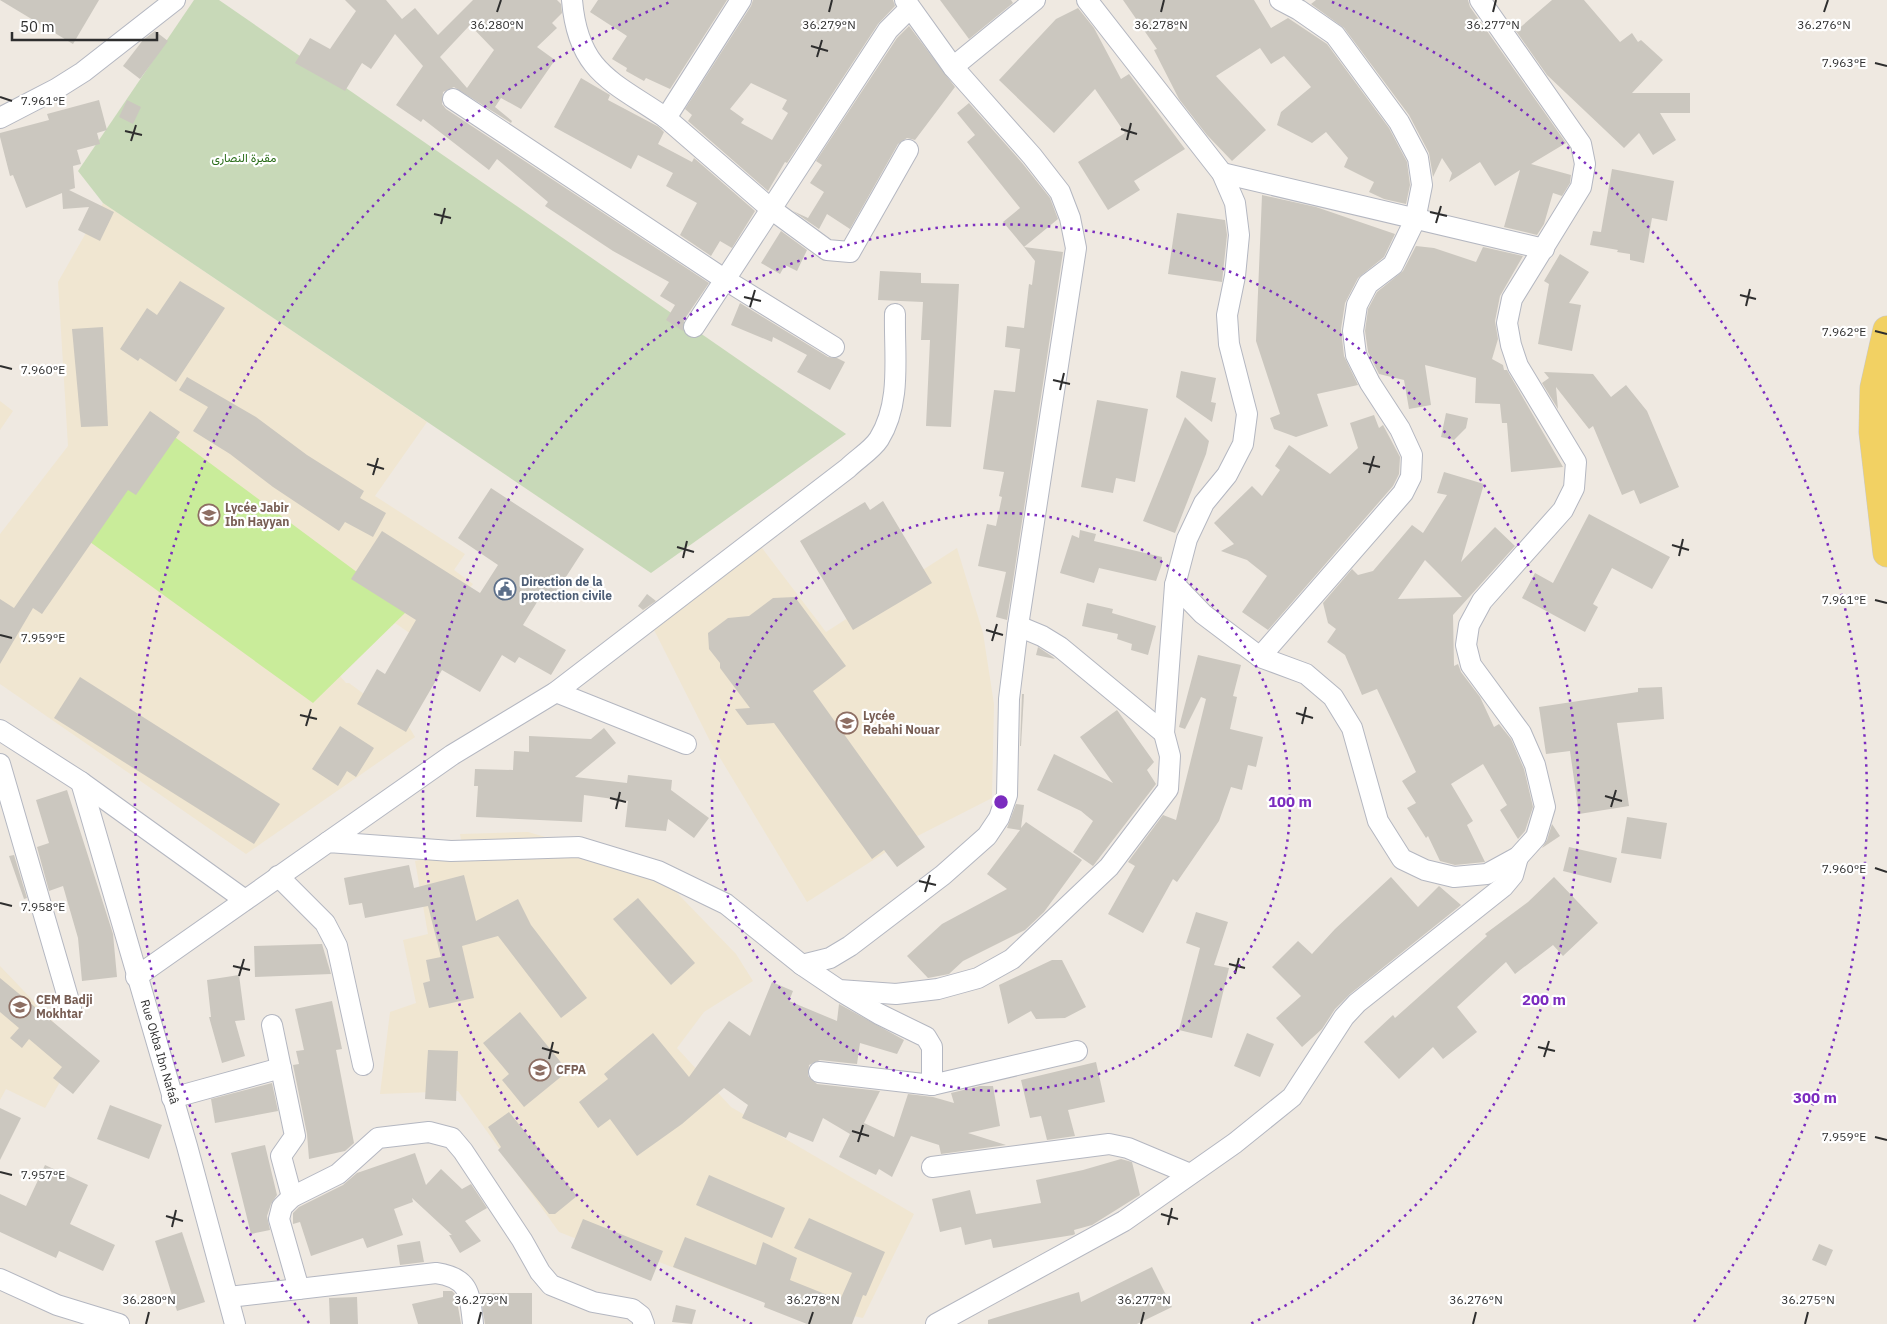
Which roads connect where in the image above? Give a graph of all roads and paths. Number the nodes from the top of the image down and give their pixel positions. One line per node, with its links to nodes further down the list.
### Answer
1 (174, 0): 11 (street)
2 (572, 0): 12 (street)
3 (741, 0): 12 (street)
4 (1035, 0): 9 (street)
5 (1087, 0): 14 (street)
6 (1280, 0): 16 (street)
7 (907, 4): 9 (street); 15 (street)
8 (1486, 4): 17 (street)
9 (953, 67): 25 (street)
10 (454, 99): 18 (street)
11 (0, 118)
12 (666, 118): 15 (street)
13 (908, 150): 15 (street)
14 (1222, 173): 16 (street); 24 (street)
15 (771, 209): 18 (street)
16 (1415, 220): 17 (street); 26 (street)
17 (1544, 249): 34 (street)
18 (724, 279): 20 (street); 22 (street)
19 (895, 314): 27 (street)
20 (694, 326)
21 (1887, 330): 23 (main road)
22 (834, 347)
23 (1887, 553)
24 (1176, 585): 26 (street); 29 (street)
25 (1018, 626): 29 (street); 37 (street)
26 (1260, 657): 34 (street)
27 (556, 692): 30 (street); 33 (street)
28 (0, 730): 32 (street)
29 (1164, 733): 39 (street)
30 (686, 744)
31 (0, 764): 40 (street)
32 (81, 782): 36 (street); 38 (street, Rue Okba Ibn Nafaâ)
33 (328, 842): 35 (street); 37 (street)
34 (1518, 857): 49 (street)
35 (278, 876): 36 (street); 43 (street)
36 (245, 900): 38 (street)
37 (802, 965): 39 (street)
38 (136, 977): 47 (street, Rue Okba Ibn Nafaâ)
39 (839, 990): 46 (street)
40 (71, 1008)
41 (272, 1025): 44 (street)
42 (1077, 1051): 46 (street)
43 (363, 1065)
44 (281, 1068): 47 (street); 50 (street)
45 (820, 1072): 46 (street)
46 (932, 1084)
47 (172, 1098): 53 (street, Rue Okba Ibn Nafaâ)
48 (932, 1168): 49 (street)
49 (1190, 1174): 58 (street)
50 (292, 1197): 52 (street); 57 (street)
51 (0, 1278): 54 (street)
52 (299, 1289): 53 (street); 56 (street)
53 (229, 1297): 55 (street, Rue Okba Ibn Nafaâ)
54 (119, 1324)
55 (235, 1324)
56 (473, 1324)
57 (644, 1324)
58 (936, 1324)

